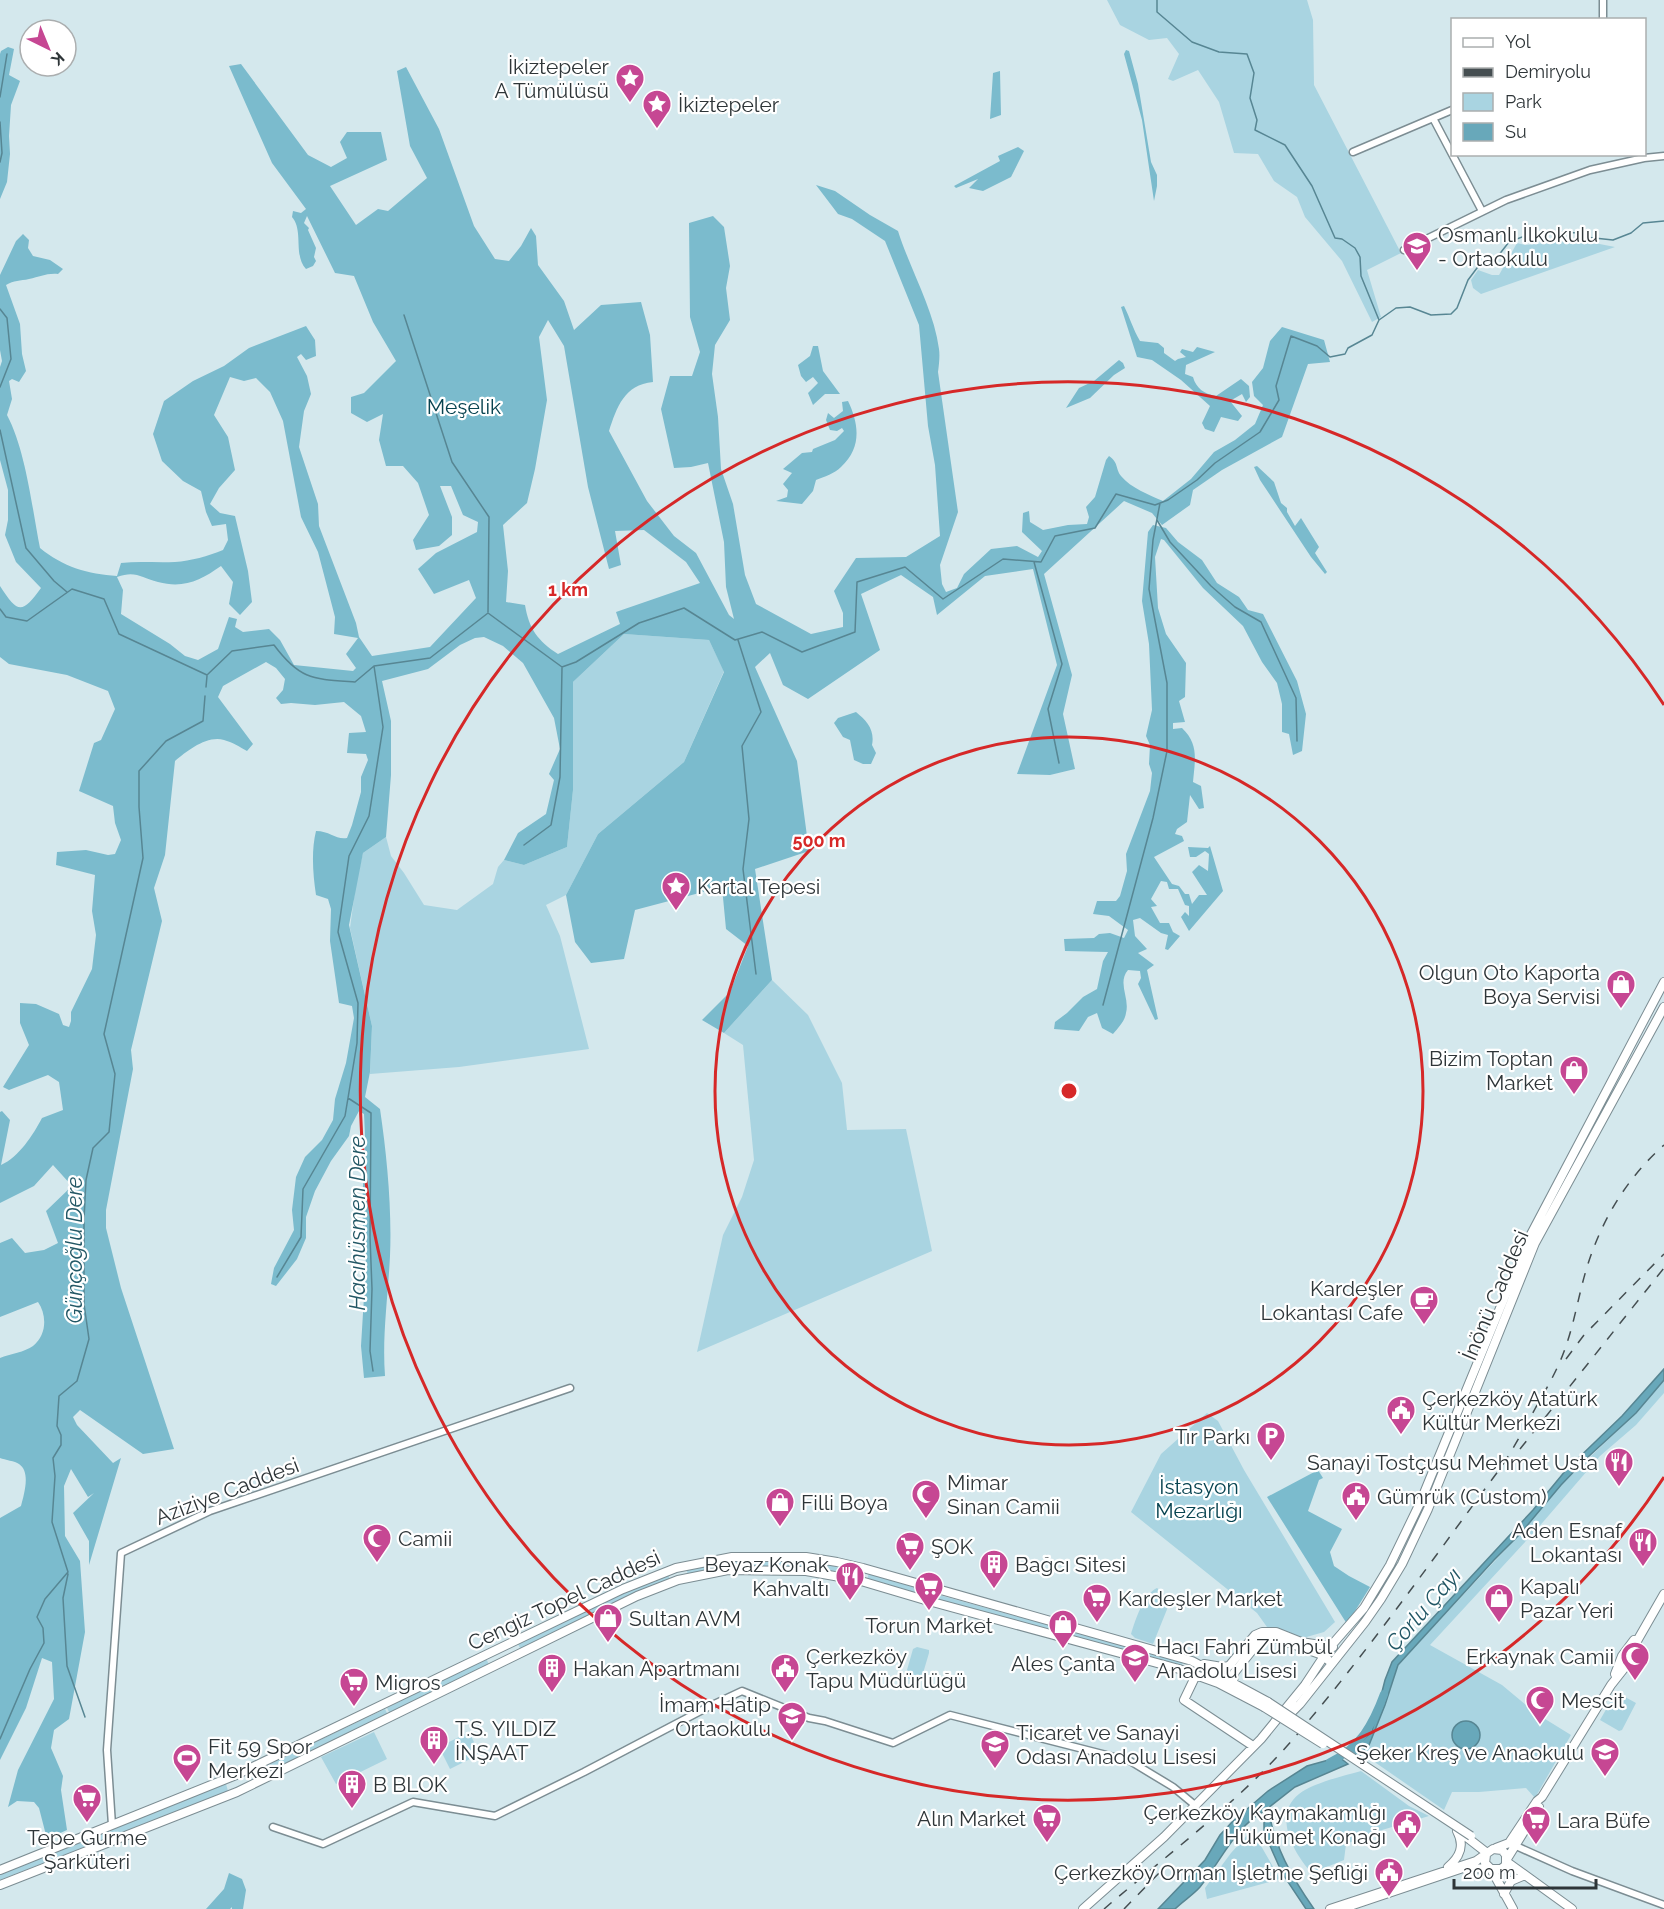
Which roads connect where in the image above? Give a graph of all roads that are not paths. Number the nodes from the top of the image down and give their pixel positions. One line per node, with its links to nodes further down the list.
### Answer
1 (1603, 0): 2 (street)
2 (1603, 18)
3 (1451, 111): 4 (street)
4 (1434, 120): 5 (street); 6 (street)
5 (1353, 152)
6 (1451, 152)
7 (1453, 156): 9 (street)
8 (1664, 156): 9 (street)
9 (1482, 211): 10 (street)
10 (1404, 250)
11 (1664, 982): 14 (main road, İnönü Caddesi)
12 (1664, 1007): 14 (main road, İnönü Caddesi)
13 (570, 1388): 30 (street, Aziziye Caddesi)
14 (1469, 1394): 16 (main road, İnönü Caddesi); 18 (main road, İnönü Caddesi)
15 (1664, 1594): 28 (main road)
16 (1330, 1647): 17 (main road); 18 (main road); 19 (main road)
17 (1324, 1656): 18 (main road); 21 (main road); 23 (main road)
18 (1336, 1659): 23 (main road, İnönü Caddesi)
19 (1194, 1662): 21 (main road, Cengiz Topel Caddesi); 25 (main road, Cengiz Topel Caddesi)
20 (1196, 1675): 22 (main road, Cengiz Topel Caddesi); 24 (main road); 26 (main road, Cengiz Topel Caddesi)
21 (1233, 1684): 22 (main road, Cengiz Topel Caddesi)
22 (1266, 1704): 32 (main road, bridge); 34 (main road, bridge)
23 (1284, 1715): 24 (main road)
24 (1253, 1746): 29 (main road)
25 (232, 1777): 26 (main road); 27 (main road); 30 (main road, Cengiz Topel Caddesi)
26 (243, 1789): 27 (main road, Cengiz Topel Caddesi)
27 (234, 1793): 40 (main road, Cengiz Topel Caddesi)
28 (1542, 1797): 33 (main road); 34 (main road)
29 (1196, 1806): 31 (street); 44 (main road)
30 (112, 1825): 37 (main road, Cengiz Topel Caddesi)
31 (273, 1827)
32 (1456, 1830): 34 (main road); 38 (main road)
33 (1516, 1846): 35 (main road); 43 (street)
34 (1490, 1851): 35 (main road); 36 (main road); 38 (main road)
35 (1507, 1860): 36 (main road); 39 (main road)
36 (1491, 1869): 41 (main road); 42 (main road)
37 (0, 1870)
38 (1443, 1870): 41 (main road)
39 (1525, 1875): 42 (main road); 48 (main road)
40 (0, 1885)
41 (1397, 1888): 45 (main road); 46 (main road)
42 (1504, 1894): 47 (main road)
43 (1664, 1905)
44 (1083, 1909)
45 (1330, 1909)
46 (1341, 1909)
47 (1513, 1909)
48 (1572, 1909)

